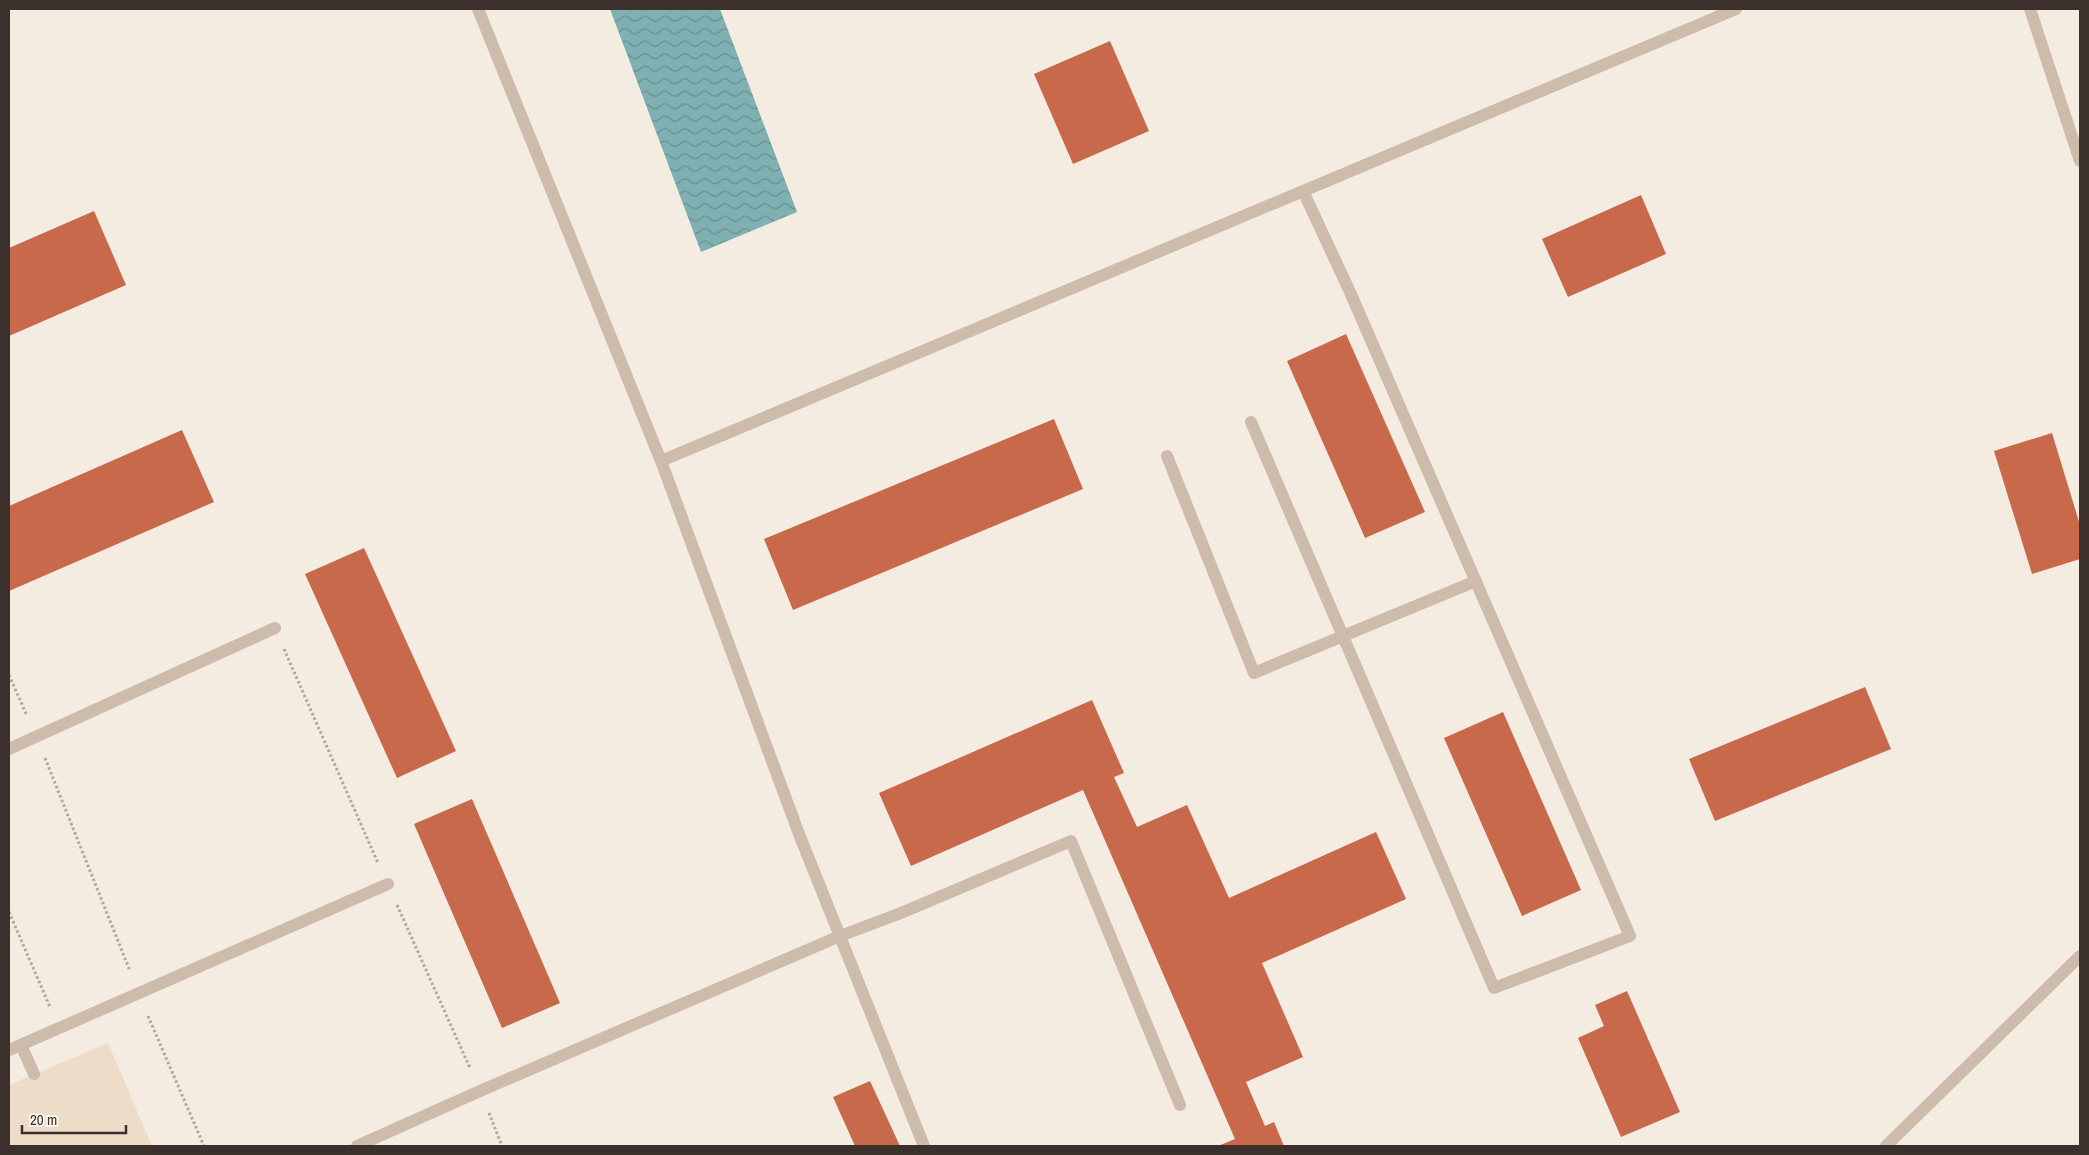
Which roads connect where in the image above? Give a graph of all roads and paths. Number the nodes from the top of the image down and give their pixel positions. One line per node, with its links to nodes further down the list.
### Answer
1 (478, 9): 8 (street)
2 (1736, 9): 5 (street)
3 (2030, 9): 4 (street)
4 (2080, 161)
5 (1303, 191): 8 (street); 9 (street)
6 (1251, 422): 11 (street)
7 (1167, 456): 11 (street)
8 (661, 460): 17 (street)
9 (1476, 581): 11 (street); 11 (street)
10 (274, 628): 13 (street)
11 (1343, 636)
12 (9, 675): 13 (path)
13 (36, 736): 14 (street); 19 (path)
14 (9, 748)
15 (388, 884): 19 (street)
16 (9, 912): 20 (path)
17 (840, 936): 23 (street); 25 (street); 26 (street)
18 (2080, 956): 27 (street)
19 (139, 993): 20 (street); 24 (path)
20 (59, 1028): 21 (street)
21 (15, 1047): 22 (street)
22 (34, 1074)
23 (1180, 1105)
24 (204, 1146)
25 (357, 1146)
26 (924, 1146)
27 (1886, 1146)

